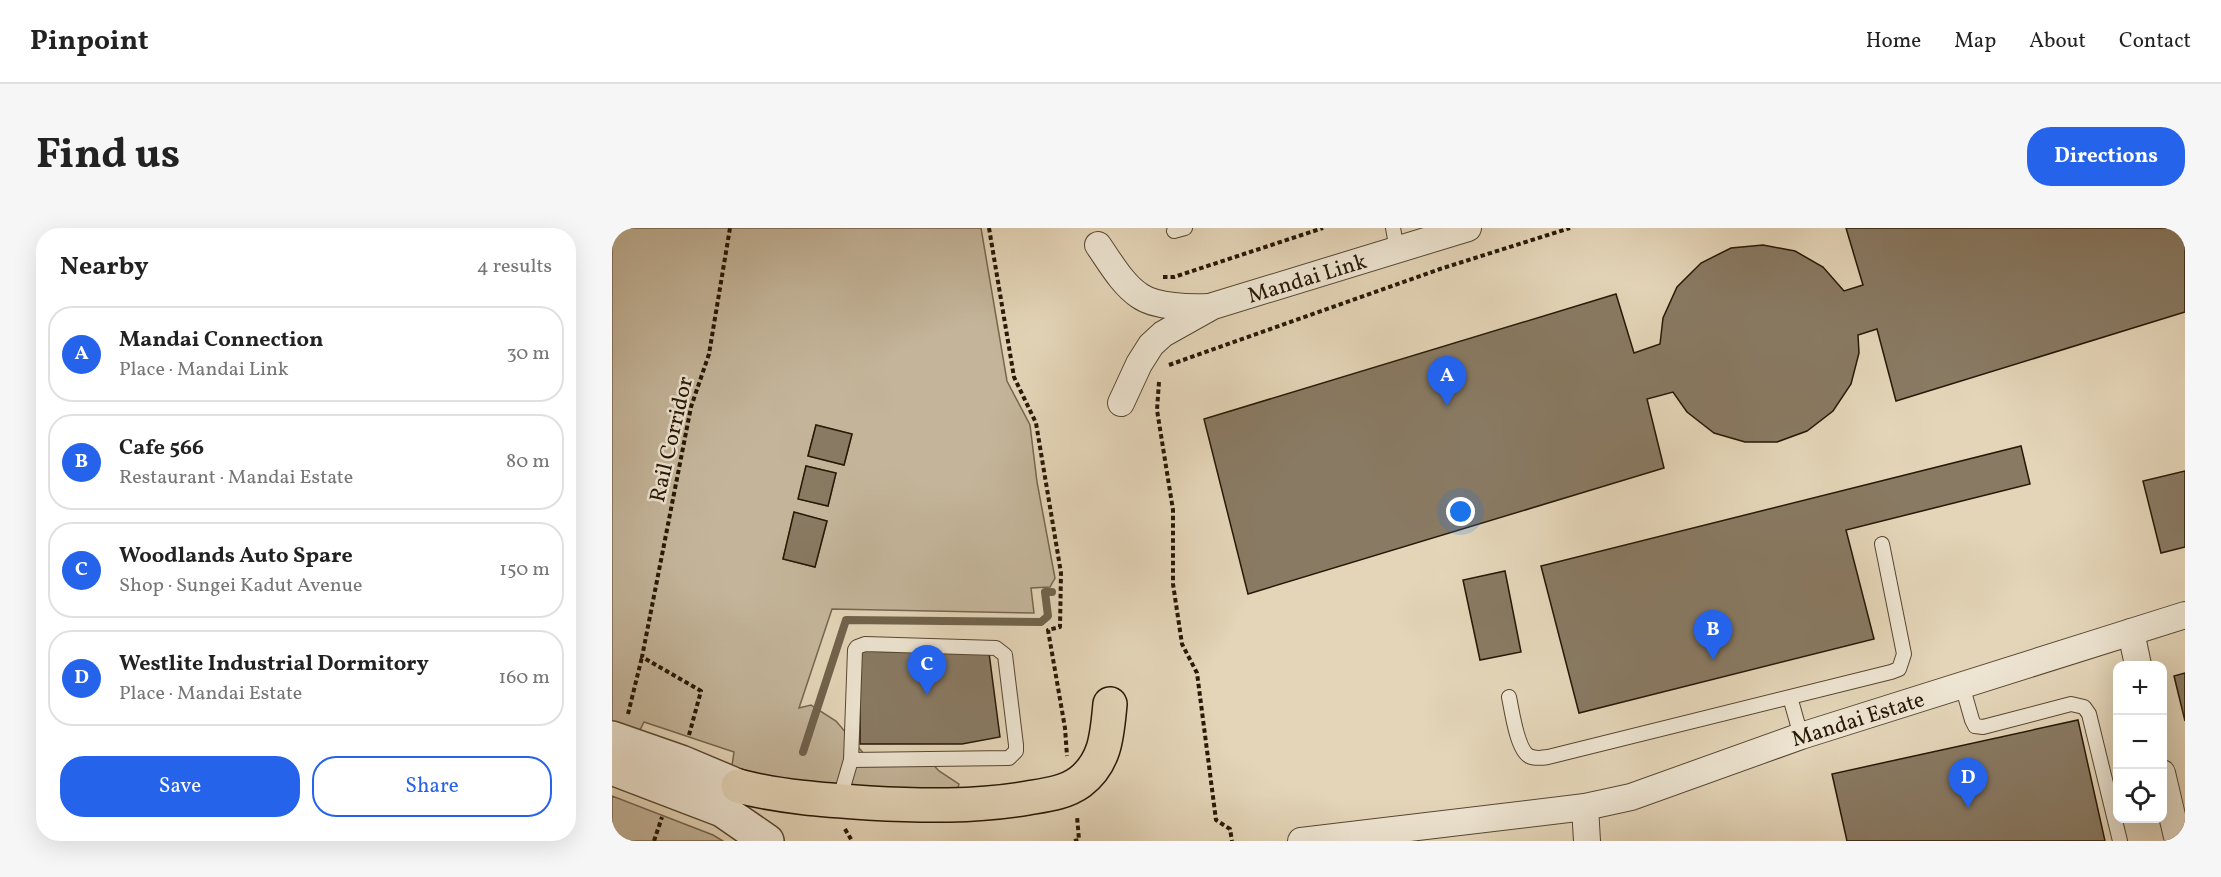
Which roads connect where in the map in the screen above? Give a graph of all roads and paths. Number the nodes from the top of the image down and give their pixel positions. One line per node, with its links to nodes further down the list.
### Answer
1 (730, 228): 16 (path, Rail Corridor)
2 (989, 228): 29 (path)
3 (1323, 228): 8 (path)
4 (1468, 228): 6 (street, Mandai Link)
5 (1570, 228): 10 (path)
6 (1395, 239): 9 (street, Mandai Link)
7 (1098, 245): 9 (street, Mandai Link)
8 (1161, 276)
9 (1213, 306): 12 (street, Mandai Link)
10 (1160, 369)
11 (1159, 377): 36 (path)
12 (1121, 403)
13 (1882, 544): 20 (lane)
14 (2185, 615): 15 (street, Mandai Estate)
15 (2131, 632): 17 (street); 18 (street, Mandai Estate)
16 (642, 657): 22 (path, Rail Corridor); 24 (path)
17 (2137, 661)
18 (1962, 685): 23 (street, Mandai Estate); 39 (lane)
19 (1509, 697): 20 (lane)
20 (1790, 697): 23 (lane)
21 (1110, 704): 29 (main road)
22 (620, 728): 27 (street)
23 (1801, 736): 31 (street, Mandai Estate)
24 (689, 737)
25 (851, 760): 25 (lane); 30 (lane)
26 (612, 768): 34 (street)
27 (738, 786): 30 (main road)
28 (2167, 791): 40 (street)
29 (1078, 794): 30 (main road); 35 (path)
30 (839, 801)
31 (1585, 807): 37 (street, Mandai Estate); 38 (street)
32 (663, 814): 33 (path)
33 (654, 841)
34 (767, 841)
35 (1077, 841)
36 (1232, 841)
37 (1301, 841)
38 (1587, 841)
39 (2120, 841)
40 (2178, 841)

